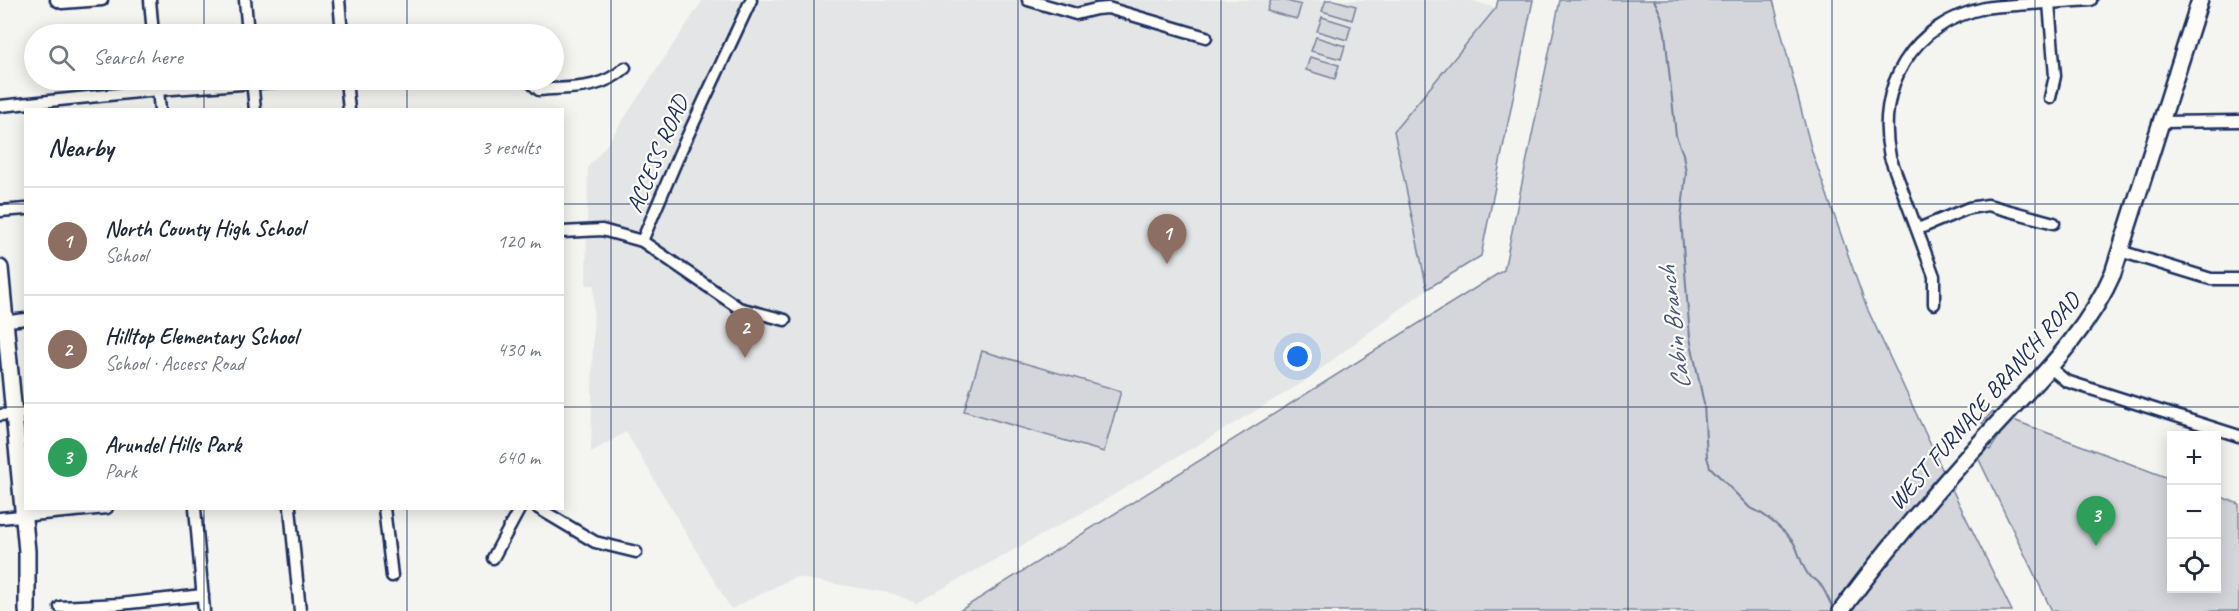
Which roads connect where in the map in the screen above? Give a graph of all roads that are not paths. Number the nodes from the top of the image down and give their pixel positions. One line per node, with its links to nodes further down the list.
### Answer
1 (56, 0): 2 (street)
2 (102, 0)
3 (150, 0): 11 (street)
4 (245, 0): 12 (street)
5 (339, 0): 13 (street)
6 (751, 0): 33 (street, ACCESS ROAD)
7 (1028, 0): 14 (street)
8 (2091, 0): 10 (street)
9 (2200, 0): 27 (main road, WEST FURNACE BRANCH ROAD)
10 (2049, 3): 21 (street); 31 (street)
11 (152, 24)
12 (247, 24)
13 (341, 24)
14 (1206, 37)
15 (625, 68): 16 (street)
16 (564, 88)
17 (120, 90): 22 (street)
18 (158, 90): 23 (street)
19 (253, 90): 24 (street)
20 (347, 90): 25 (street)
21 (2050, 98)
22 (0, 106)
23 (160, 108)
24 (255, 108)
25 (349, 108)
26 (2239, 121): 27 (street)
27 (2161, 122): 34 (main road, WEST FURNACE BRANCH ROAD)
28 (24, 209): 29 (street)
29 (0, 211)
30 (2054, 223): 31 (street)
31 (1918, 229): 37 (street)
32 (564, 232): 33 (street)
33 (642, 241): 39 (street, ACCESS ROAD)
34 (2120, 251): 36 (street); 41 (main road, WEST FURNACE BRANCH ROAD)
35 (0, 268): 40 (main road)
36 (2239, 279)
37 (1934, 304)
38 (24, 319): 40 (street)
39 (785, 320)
40 (3, 321): 42 (main road)
41 (2049, 367): 43 (street); 60 (main road, WEST FURNACE BRANCH ROAD)
42 (13, 414): 50 (main road)
43 (2239, 436)
44 (83, 510): 50 (street)
45 (195, 510): 55 (street)
46 (290, 510): 59 (street)
47 (384, 510): 54 (street)
48 (519, 510): 53 (street)
49 (541, 510): 52 (street)
50 (23, 515): 51 (street); 57 (main road)
51 (0, 518)
52 (636, 552)
53 (493, 558)
54 (392, 576)
55 (203, 595): 56 (street); 58 (street)
56 (60, 607)
57 (27, 611)
58 (204, 611)
59 (300, 611)
60 (1841, 611)

